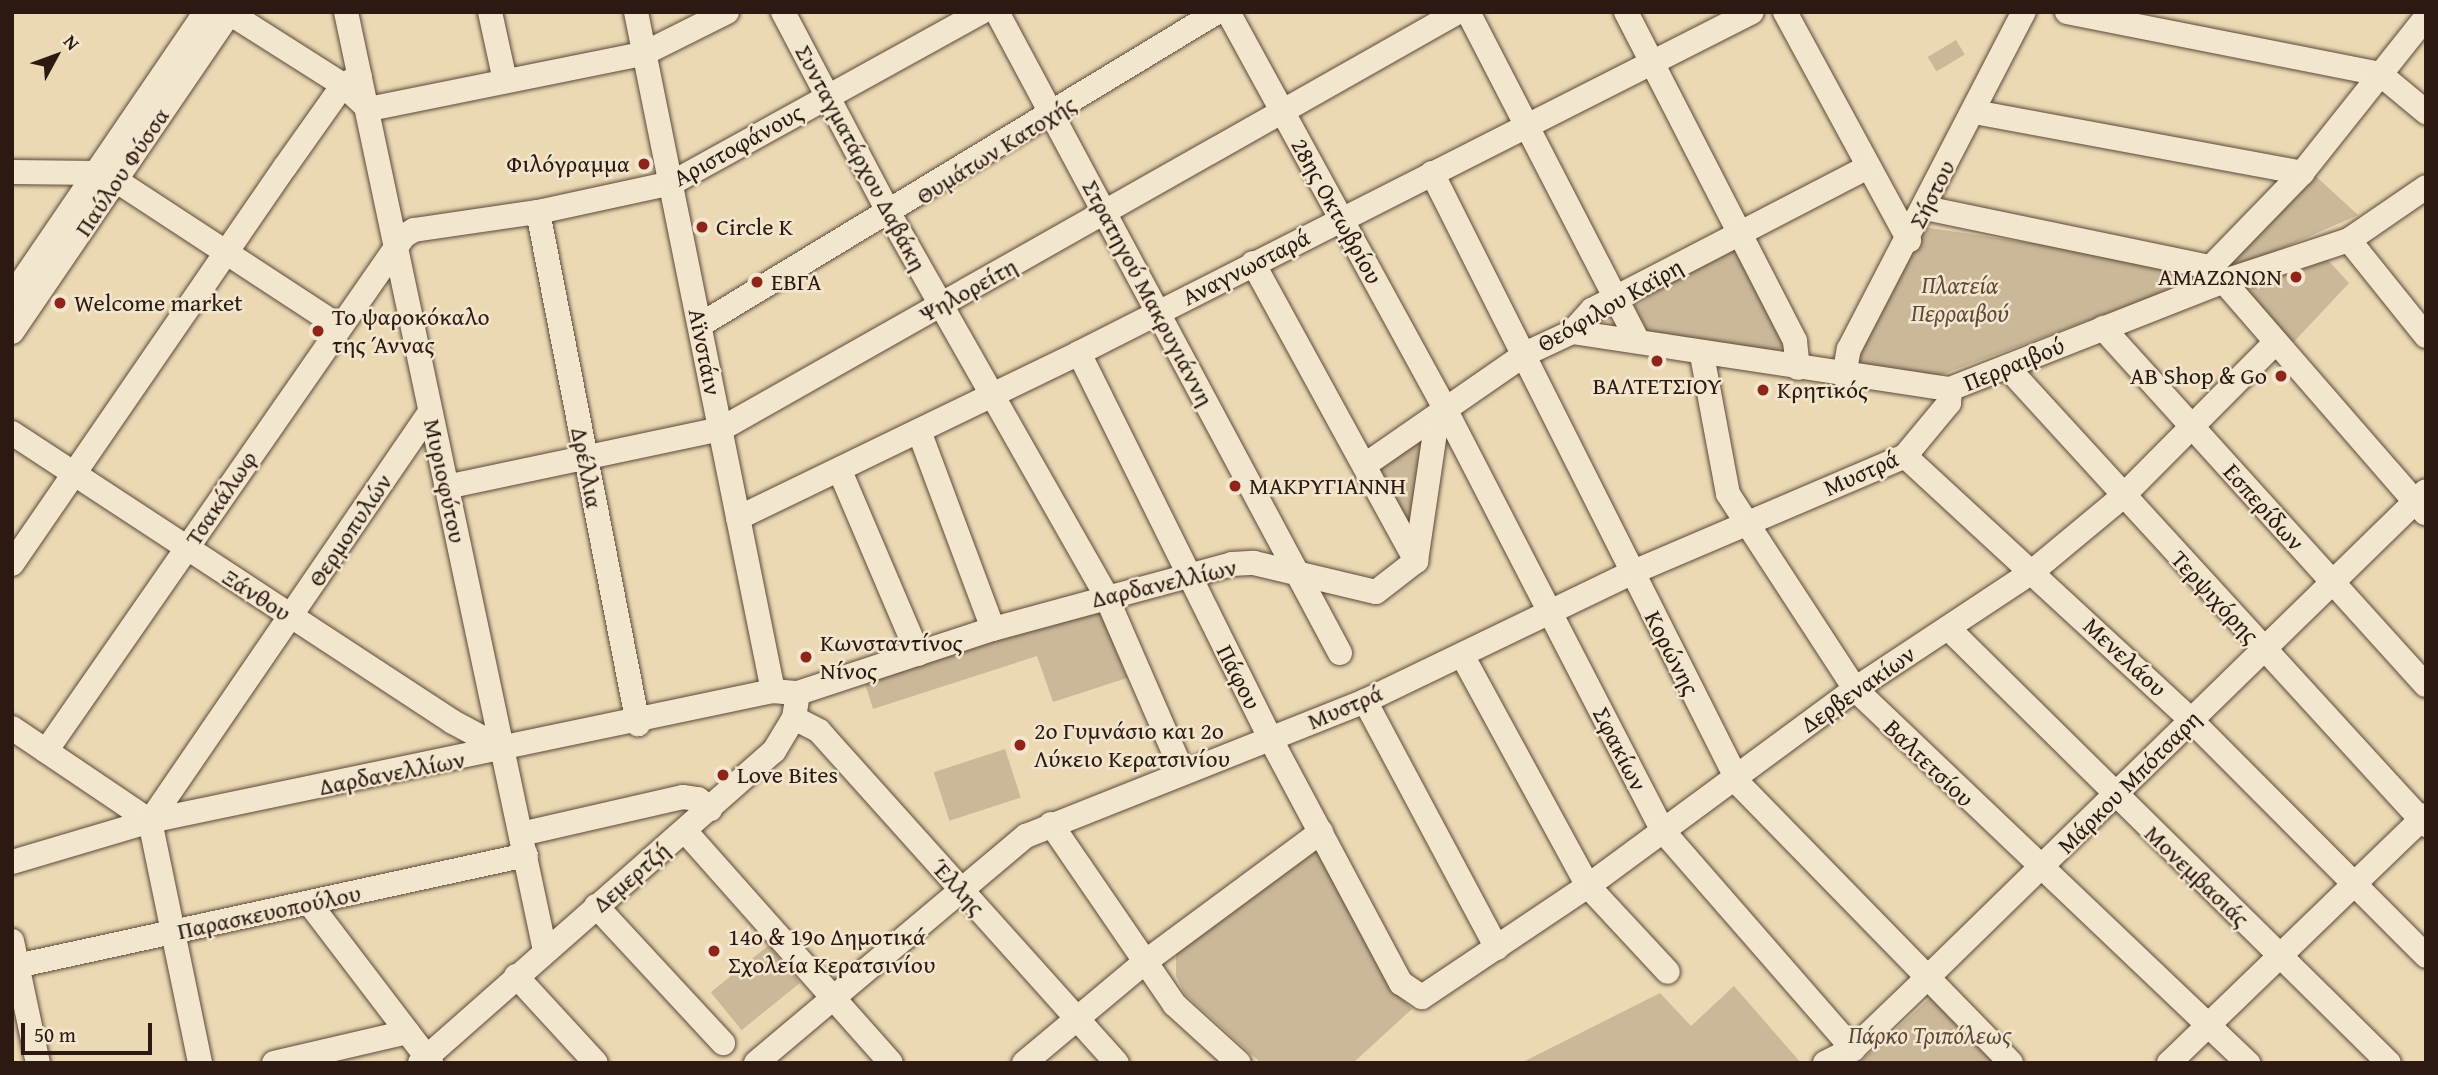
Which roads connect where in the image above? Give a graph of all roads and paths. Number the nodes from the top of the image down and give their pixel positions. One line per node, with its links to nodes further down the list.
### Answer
1 (206, 12): 36 (street, Παύλου Φύσσα)
2 (346, 12): 23 (street, Μυριοφύτου)
3 (490, 12): 24 (street)
4 (636, 12): 20 (street, Αϊνστάιν)
5 (727, 12): 20 (street)
6 (783, 12): 25 (street, Συνταγματάρχου Δαβάκη)
7 (982, 12): 25 (street, Αριστοφάνους)
8 (997, 12): 30 (street, Στρατηγού Μακρυγιάννη)
9 (1217, 12): 30 (street, Θυμάτων Κατοχής)
10 (1228, 12): 29 (street, 28ης Οκτωβρίου)
11 (1458, 12): 29 (street, Ψηλορείτη)
12 (1468, 12): 31 (street)
13 (1626, 12): 21 (street)
14 (1752, 12): 21 (street, Αναγνωσταρά)
15 (1785, 12): 32 (street)
16 (2024, 12): 27 (street, Σήστου)
17 (2067, 12): 22 (street)
18 (229, 13): 23 (street); 36 (street, Παύλου Φύσσα)
19 (2426, 17): 22 (street)
20 (643, 54): 24 (street); 37 (street, Αϊνστάιν)
21 (1651, 61): 31 (street, Αναγνωσταρά); 44 (street)
22 (2380, 74): 28 (street); 35 (street)
23 (352, 81): 26 (street, Μυριοφύτου); 48 (street)
24 (505, 81): 26 (street)
25 (825, 96): 37 (street, Αριστοφάνους); 42 (street, Συνταγματάρχου Δαβάκη)
26 (369, 109): 47 (street, Μυριοφύτου)
27 (1974, 112): 35 (street); 39 (street, Σήστου)
28 (2426, 112)
29 (1284, 113): 41 (street, Ψηλορείτη); 43 (street, 28ης Οκτωβρίου)
30 (1053, 115): 41 (street, Στρατηγού Μακρυγιάννη); 42 (street, Θυμάτων Κατοχής)
31 (1527, 127): 34 (street, Αναγνωσταρά); 52 (street)
32 (1868, 167): 44 (street, Θεόφιλου Καϊρη); 45 (street)
33 (12, 172): 36 (street)
34 (1432, 173): 43 (street, Αναγνωσταρά); 64 (street, Κορώνης)
35 (2302, 173): 50 (street)
36 (107, 177): 48 (street); 51 (street, Παύλου Φύσσα); 58 (street, Παύλου Φύσσα)
37 (672, 183): 40 (street, Αριστοφάνους); 55 (street, Αϊνστάιν)
38 (2423, 193): 46 (street, Περραιβού)
39 (1925, 208): 45 (street, Σήστου); 50 (street)
40 (538, 212): 47 (street, Αριστοφάνους); 78 (street, Δρέλλια)
41 (1105, 213): 53 (street, Ψηλορείτη); 54 (street, Στρατηγού Μακρυγιάννη)
42 (890, 215): 53 (street, Συνταγματάρχου Δαβάκη); 55 (street, Θυμάτων Κατοχής)
43 (1341, 218): 49 (street, Αναγνωσταρά); 71 (street, 28ης Οκτωβρίου)
44 (1738, 233): 52 (street, Θεόφιλου Καϊρη); 67 (street)
45 (1909, 240): 68 (street, Σήστου)
46 (2349, 240): 50 (street, Περραιβού); 60 (street)
47 (397, 245): 56 (street, Τσακάλωφ); 72 (street, Μυριοφύτου)
48 (227, 250): 56 (street); 81 (street)
49 (1253, 262): 54 (street, Αναγνωσταρά); 79 (street)
50 (2216, 274): 57 (street, Περραιβού); 62 (street)
51 (12, 296)
52 (1615, 297): 59 (street, Θεόφιλου Καϊρη); 61 (street)
53 (941, 305): 70 (street, Συνταγματάρχου Δαβάκη); 73 (street, Ψηλορείτη)
54 (1160, 311): 63 (street, Αναγνωσταρά); 93 (street, Στρατηγού Μακρυγιάννη)
55 (699, 325): 73 (street, Αϊνστάιν)
56 (339, 326): 87 (street, Τσακάλωφ)
57 (2103, 328): 66 (street, Περραιβού); 74 (street, Εσπερίδων)
58 (12, 332)
59 (1572, 332): 61 (street, Περραιβού); 64 (street, Θεόφιλου Καϊρη)
60 (2426, 336)
61 (1638, 341): 65 (street, Περραιβού)
62 (2275, 343): 74 (street, Δερβενακίων); 84 (street)
63 (1079, 353): 70 (street, Αναγνωσταρά); 92 (street, Πάφου)
64 (1527, 353): 71 (street, Θεόφιλου Καϊρη); 91 (street, Κορώνης)
65 (1702, 355): 67 (street, Περραιβού); 86 (street, Βαλτετσίου)
66 (2007, 367): 69 (street, Περραιβού); 83 (street, Τερψιχόρης)
67 (1798, 368): 68 (street, Περραιβού)
68 (1844, 376): 69 (street, Περραιβού)
69 (1950, 389): 77 (street, Μυστρά)
70 (994, 393): 75 (street, Αναγνωσταρά); 95 (street, Συνταγματάρχου Δαβάκη)
71 (1445, 409): 79 (street, Θεόφιλου Καϊρη); 88 (street); 96 (street, Σφακίων)
72 (430, 412): 82 (street, Μυριοφύτου); 97 (street, Θερμοπυλών)
73 (721, 429): 78 (street, Ψηλορείτη); 85 (street, Αϊνστάιν)
74 (2193, 429): 83 (street, Δερβενακίων); 94 (street, Εσπερίδων)
75 (919, 431): 80 (street, Αναγνωσταρά); 99 (street)
76 (12, 433): 81 (street, Ξάνθου)
77 (1905, 456): 86 (street, Μυστρά); 90 (street, Μενελάου)
78 (586, 460): 82 (street, Ψηλορείτη); 111 (street, Δρέλλια)
79 (1366, 465): 88 (street)
80 (840, 471): 85 (street, Αναγνωσταρά); 101 (street)
81 (75, 473): 87 (street, Ξάνθου); 89 (street)
82 (446, 487): 114 (street, Μυριοφύτου)
83 (2122, 497): 90 (street, Δερβενακίων); 100 (street, Τερψιχόρης)
84 (2422, 502): 94 (street, Μάρκου Μπότσαρη)
85 (738, 518): 106 (street, Αϊνστάιν)
86 (1744, 524): 91 (street, Μυστρά); 105 (street, Βαλτετσίου)
87 (187, 548): 97 (street, Ξάνθου); 115 (street, Τσακάλωφ)
88 (1416, 561): 93 (street, Δαρδανελλίων)
89 (12, 564)
90 (2033, 571): 98 (street, Δερβενακίων); 110 (street, Μενελάου)
91 (1631, 573): 96 (street, Μυστρά); 117 (street, Κορώνης)
92 (1186, 575): 93 (street, Δαρδανελλίων); 95 (street, Δαρδανελλίων); 113 (street, Πάφου)
93 (1296, 576): 102 (street, Στρατηγού Μακρυγιάννη)
94 (2333, 582): 100 (street, Μάρκου Μπότσαρη); 104 (street, Εσπερίδων)
95 (1106, 596): 99 (street, Δαρδανελλίων); 116 (street, Συνταγματάρχου Δαβάκη)
96 (1549, 611): 103 (street, Μυστρά); 123 (street, Σφακίων)
97 (291, 618): 114 (street, Ξάνθου); 121 (street, Θερμοπυλών)
98 (1948, 628): 105 (street, Δερβενακίων); 118 (street, Μονεμβασιάς)
99 (993, 629): 101 (street, Δαρδανελλίων)
100 (2264, 649): 110 (street, Μάρκου Μπότσαρη); 120 (street, Τερψιχόρης)
101 (918, 653): 107 (street, Δαρδανελλίων)
102 (1340, 653)
103 (1462, 655): 108 (street, Μυστρά); 129 (street)
104 (2426, 685)
105 (1855, 689): 117 (street, Δερβενακίων); 128 (street, Βαλτετσίου)
106 (773, 691): 107 (street); 111 (street, Δαρδανελλίων)
107 (797, 693): 109 (street, Δεμερτζή)
108 (1365, 701): 113 (street, Μυστρά); 136 (street)
109 (794, 718): 119 (street, Δεμερτζή); 131 (street, Έλλης)
110 (2191, 720): 118 (street, Μάρκου Μπότσαρη); 130 (street, Μενελάου)
111 (638, 724): 114 (street, Δαρδανελλίων)
112 (12, 728): 115 (street)
113 (1270, 737): 116 (street, Μυστρά); 125 (street, Πάφου)
114 (505, 750): 121 (street, Δαρδανελλίων); 126 (street, Μυριοφύτου)
115 (46, 751): 121 (street)
116 (1182, 771): 122 (street, Μυστρά)
117 (1734, 776): 123 (street, Δερβενακίων); 144 (street, Κορώνης)
118 (2116, 797): 128 (street, Μάρκου Μπότσαρη); 139 (street, Μονεμβασιάς)
119 (709, 809): 124 (street, Δεμερτζή); 126 (street, Παρασκευοπούλου)
120 (2424, 820): 130 (street)
121 (150, 821): 127 (street, Δαρδανελλίων); 134 (street)
122 (1051, 824): 131 (street, Μυστρά); 140 (street)
123 (1662, 830): 129 (street, Δερβενακίων); 151 (street, Σφακίων)
124 (685, 831): 133 (street, Δεμερτζή); 146 (street)
125 (1321, 832): 140 (street); 145 (street, Πάφου)
126 (524, 844): 132 (street, Παρασκευοπούλου); 137 (street, Μυριοφύτου)
127 (12, 862)
128 (2040, 870): 144 (street, Μάρκου Μπότσαρη); 148 (street, Βαλτετσίου)
129 (1588, 886): 136 (street, Δερβενακίων); 142 (street)
130 (2355, 886): 138 (street, Μενελάου); 139 (street)
131 (961, 891): 146 (street, Μυστρά); 147 (street, Έλλης)
132 (310, 904): 134 (street, Παρασκευοπούλου); 149 (street)
133 (596, 906): 137 (street, Δεμερτζή); 150 (street)
134 (172, 933): 141 (street, Παρασκευοπούλου); 154 (street)
135 (12, 941): 141 (street)
136 (1497, 948): 145 (street, Δερβενακίων)
137 (545, 951): 143 (street, Δεμερτζή)
138 (2426, 956)
139 (2280, 957): 148 (street); 166 (street, Μονεμβασιάς)
140 (1145, 962): 147 (street); 161 (street)
141 (16, 967): 153 (street)
142 (1668, 971)
143 (516, 976): 152 (street, Δεμερτζή); 156 (street)
144 (1927, 978): 151 (street, Μάρκου Μπότσαρη); 163 (street, Κορώνης)
145 (1413, 994)
146 (831, 1000): 157 (street, Μυστρά); 158 (street)
147 (1077, 1017): 159 (street); 160 (street, Έλλης)
148 (2209, 1026): 164 (street); 165 (street, Βαλτετσίου)
149 (407, 1032): 152 (street); 155 (street)
150 (723, 1043)
151 (1853, 1049): 162 (street, Μάρκου Μπότσαρη)
152 (426, 1061)
153 (38, 1063)
154 (200, 1063)
155 (274, 1063)
156 (596, 1063)
157 (756, 1063)
158 (891, 1063)
159 (1024, 1063)
160 (1117, 1063)
161 (1239, 1063)
162 (1825, 1063)
163 (2011, 1063)
164 (2169, 1063)
165 (2248, 1063)
166 (2389, 1063)

